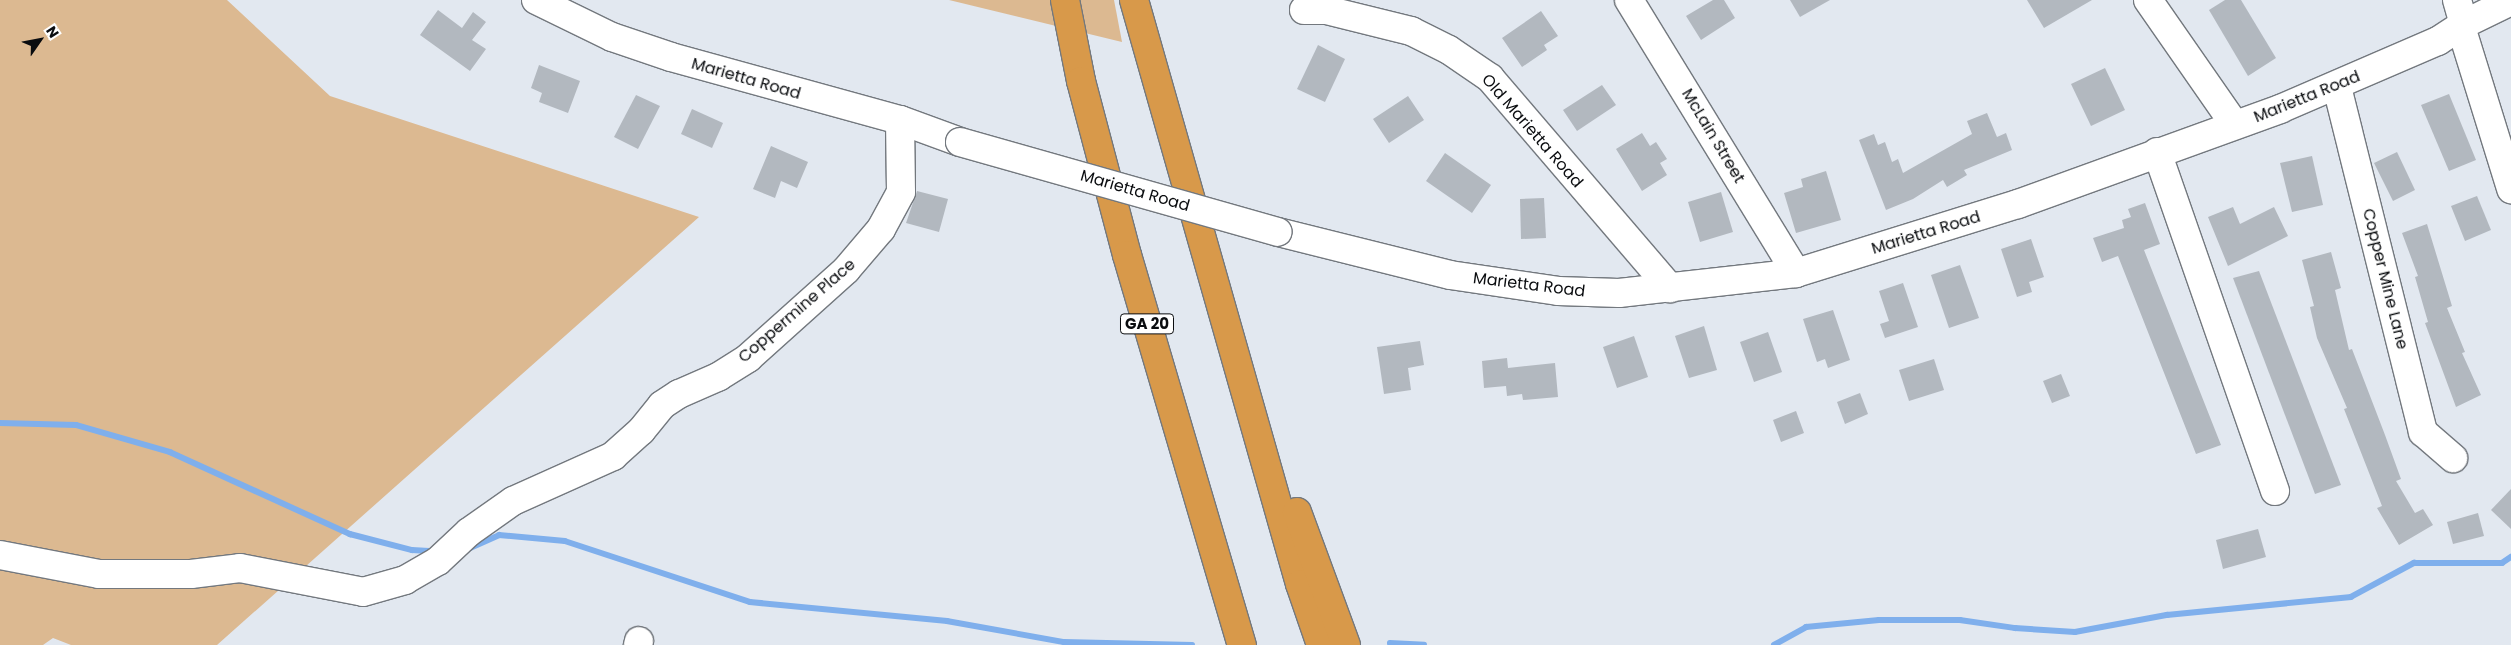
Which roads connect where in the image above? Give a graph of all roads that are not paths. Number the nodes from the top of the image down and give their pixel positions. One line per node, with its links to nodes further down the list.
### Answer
1 (536, 0): 10 (street, Marietta Road)
2 (1065, 0): 20 (highway, GA 20)
3 (1134, 0): 15 (highway)
4 (1630, 0): 14 (street, McLain Street)
5 (2148, 0): 11 (street)
6 (2511, 1): 8 (street, Marietta Road)
7 (1304, 10): 16 (street, Old Marietta Road)
8 (2461, 17): 9 (street, Marietta Road); 13 (street)
9 (2336, 87): 11 (street, Marietta Road); 17 (street, Copper Mine Lane)
10 (900, 120): 16 (street, Marietta Road, bridge); 19 (street, Coppermine Place)
11 (2235, 125): 12 (street, Marietta Road)
12 (2157, 152): 14 (street, Marietta Road); 18 (street)
13 (2509, 174)
14 (1796, 273): 16 (street, Marietta Road)
15 (1213, 275): 21 (highway); 22 (highway)
16 (1670, 288)
17 (2453, 458)
18 (2275, 491)
19 (0, 555)
20 (1242, 645)
21 (1321, 645)
22 (1346, 645)

